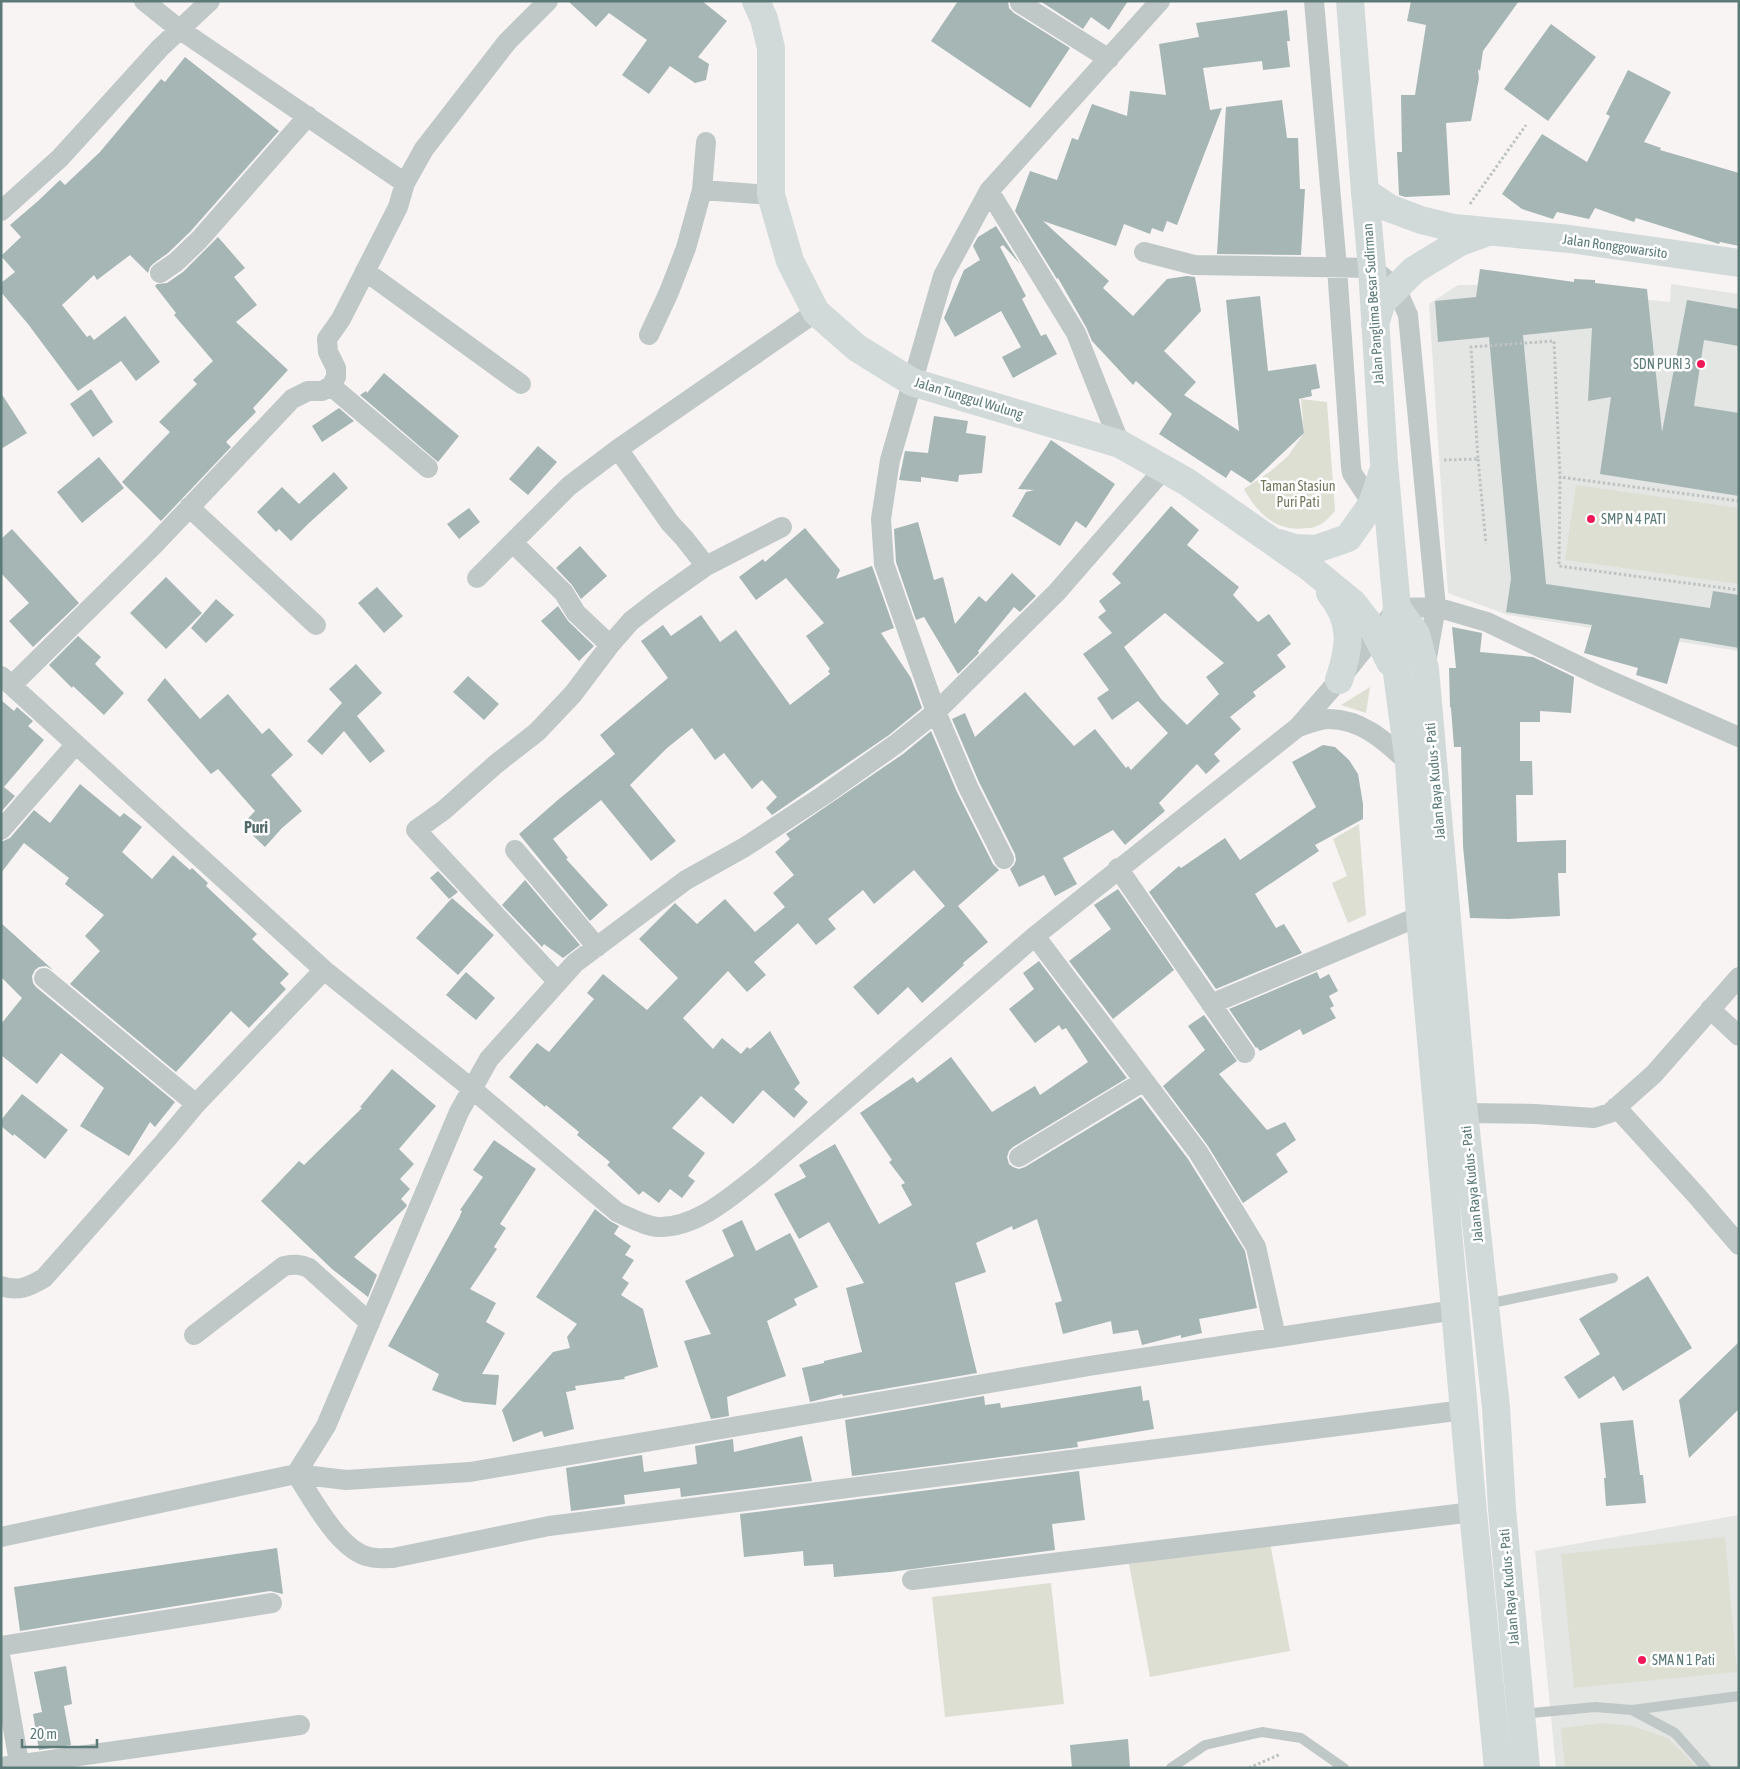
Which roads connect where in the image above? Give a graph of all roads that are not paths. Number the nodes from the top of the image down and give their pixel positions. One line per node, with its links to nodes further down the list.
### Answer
1 (144, 1): 9 (street)
2 (210, 1): 9 (street)
3 (548, 1): 13 (street)
4 (1160, 1): 10 (street)
5 (1314, 1): 22 (street)
6 (1350, 1): 16 (main road, Jalan Panglima Besar Sudirman)
7 (759, 2): 17 (main road, Jalan Tunggul Wulung)
8 (1020, 4): 10 (street)
9 (179, 29): 11 (street); 18 (street)
10 (1109, 58): 15 (street)
11 (308, 116): 13 (street); 25 (street)
12 (706, 142): 14 (street)
13 (405, 183): 24 (street)
14 (702, 190): 17 (street); 29 (street)
15 (989, 191): 30 (street); 33 (street)
16 (1365, 192): 19 (main road, Jalan Ronggowarsito); 23 (main road, Jalan Panglima Besar Sudirman)
17 (771, 194): 27 (main road, Jalan Tunggul Wulung)
18 (1, 211)
19 (1491, 230): 21 (main road, Jalan Ronggowarsito); 26 (main road)
20 (1144, 252): 22 (street)
21 (1739, 263)
22 (1337, 268): 23 (street); 38 (street)
23 (1372, 268): 26 (street); 28 (main road, Jalan Panglima Besar Sudirman)
24 (365, 271): 31 (street); 32 (street)
25 (160, 273)
26 (1396, 288): 28 (main road); 47 (street)
27 (816, 312): 30 (main road, Jalan Tunggul Wulung); 34 (street)
28 (1375, 324): 35 (main road, Jalan Panglima Besar Sudirman)
29 (649, 335)
30 (912, 382): 33 (main road, Jalan Tunggul Wulung); 56 (street)
31 (521, 384)
32 (332, 386): 36 (street); 39 (street)
33 (1120, 444): 37 (main road, Jalan Tunggul Wulung)
34 (618, 449): 42 (street); 44 (street)
35 (1384, 463): 38 (main road); 41 (main road, Jalan Panglima Besar Sudirman)
36 (428, 468)
37 (1164, 468): 43 (main road, Jalan Tunggul Wulung); 56 (street)
38 (1372, 504): 41 (street); 43 (main road)
39 (189, 507): 49 (street); 54 (street)
40 (782, 527): 44 (street)
41 (1390, 532): 48 (main road, Jalan Panglima Besar Sudirman)
42 (513, 543): 46 (street); 51 (street)
43 (1274, 543): 45 (main road)
44 (706, 566): 51 (street)
45 (1310, 567): 50 (main road); 55 (main road)
46 (477, 578)
47 (1436, 607): 48 (street); 52 (street); 58 (street)
48 (1398, 608): 50 (street); 52 (main road, Jalan Raya Kudus - Pati); 53 (main road)
49 (316, 625)
50 (1376, 634): 53 (main road); 55 (street)
51 (610, 645): 71 (street)
52 (1425, 669): 80 (main road, Jalan Raya Kudus - Pati)
53 (1395, 671): 60 (main road, Jalan Raya Kudus - Pati)
54 (6, 680): 59 (street)
55 (1339, 680): 57 (street)
56 (936, 712): 63 (street); 67 (street)
57 (1298, 727): 60 (street); 64 (street)
58 (1739, 737)
59 (76, 744): 61 (street); 68 (street)
60 (1409, 763): 65 (main road, Jalan Raya Kudus - Pati)
61 (1, 830)
62 (515, 850): 67 (street)
63 (1004, 859)
64 (1118, 868): 66 (street); 72 (street)
65 (1420, 916): 72 (street); 86 (main road, Jalan Raya Kudus - Pati)
66 (1034, 936): 76 (street); 77 (street)
67 (596, 947): 71 (street)
68 (324, 970): 77 (street); 78 (street)
69 (1739, 977): 73 (street)
70 (44, 978): 78 (street)
71 (558, 982): 77 (street)
72 (1211, 1004): 75 (street)
73 (1710, 1009): 74 (street); 79 (street)
74 (1739, 1036)
75 (1245, 1053)
76 (1144, 1081): 81 (street); 89 (street)
77 (471, 1088): 87 (street)
78 (196, 1104): 84 (street)
79 (1616, 1107): 80 (street); 82 (street)
80 (1464, 1113): 85 (main road, Jalan Raya Kudus - Pati)
81 (1020, 1157)
82 (1739, 1245)
83 (1613, 1278): 85 (lane)
84 (1, 1286)
85 (1486, 1305): 100 (main road, Jalan Raya Kudus - Pati)
86 (1455, 1310): 89 (street); 90 (main road, Jalan Raya Kudus - Pati)
87 (370, 1323): 88 (street); 91 (street)
88 (194, 1335)
89 (1276, 1337): 91 (street)
90 (1464, 1410): 91 (street); 92 (main road, Jalan Raya Kudus - Pati)
91 (296, 1474): 93 (street)
92 (1473, 1512): 94 (street); 105 (main road, Jalan Raya Kudus - Pati)
93 (1, 1538)
94 (912, 1580)
95 (272, 1603): 96 (street)
96 (1, 1646)
97 (1, 1660): 102 (street)
98 (1739, 1696): 99 (lane)
99 (1632, 1710): 100 (lane); 107 (lane)
100 (1520, 1714): 106 (main road, Jalan Raya Kudus - Pati)
101 (300, 1724): 102 (street)
102 (13, 1766)
103 (1171, 1768): 104 (lane)
104 (1344, 1768)
105 (1498, 1768)
106 (1526, 1768)
107 (1706, 1768)

